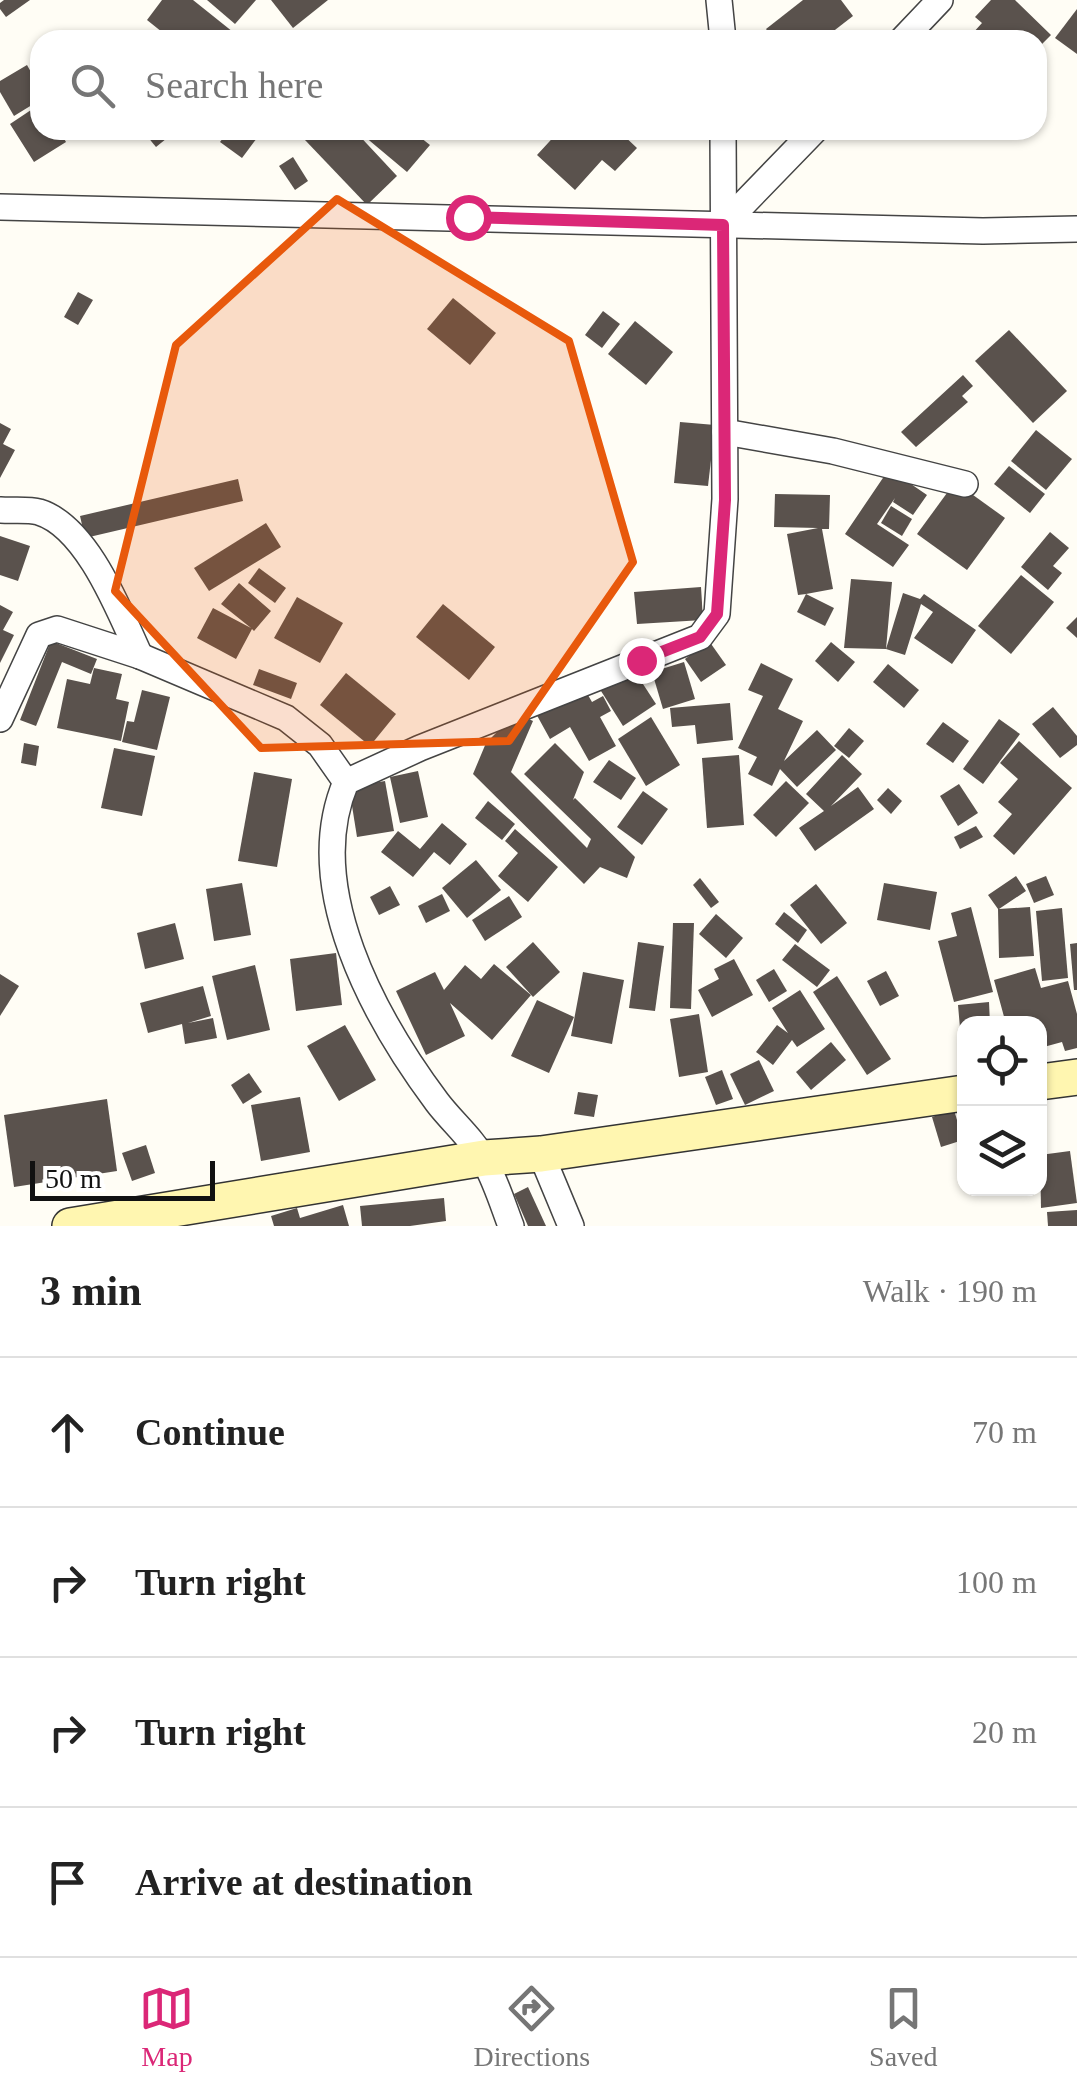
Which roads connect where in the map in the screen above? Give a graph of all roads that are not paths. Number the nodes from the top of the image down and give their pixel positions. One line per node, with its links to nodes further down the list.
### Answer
1 (719, 0): 3 (street)
2 (940, 0): 4 (street)
3 (722, 30)
4 (912, 30)
5 (724, 140): 8 (street)
6 (805, 140): 8 (street)
7 (0, 206): 8 (street)
8 (723, 225): 9 (street); 10 (street)
9 (1077, 229)
10 (725, 432): 11 (street); 15 (street)
11 (965, 484)
12 (0, 510): 13 (street)
13 (140, 656): 14 (street); 15 (street)
14 (0, 719)
15 (346, 782): 20 (street)
16 (1077, 1077): 17 (street)
17 (1047, 1081)
18 (957, 1094): 19 (street)
19 (540, 1154): 20 (street); 23 (street)
20 (484, 1158): 21 (street); 22 (street)
21 (70, 1226)
22 (512, 1226)
23 (571, 1226)

